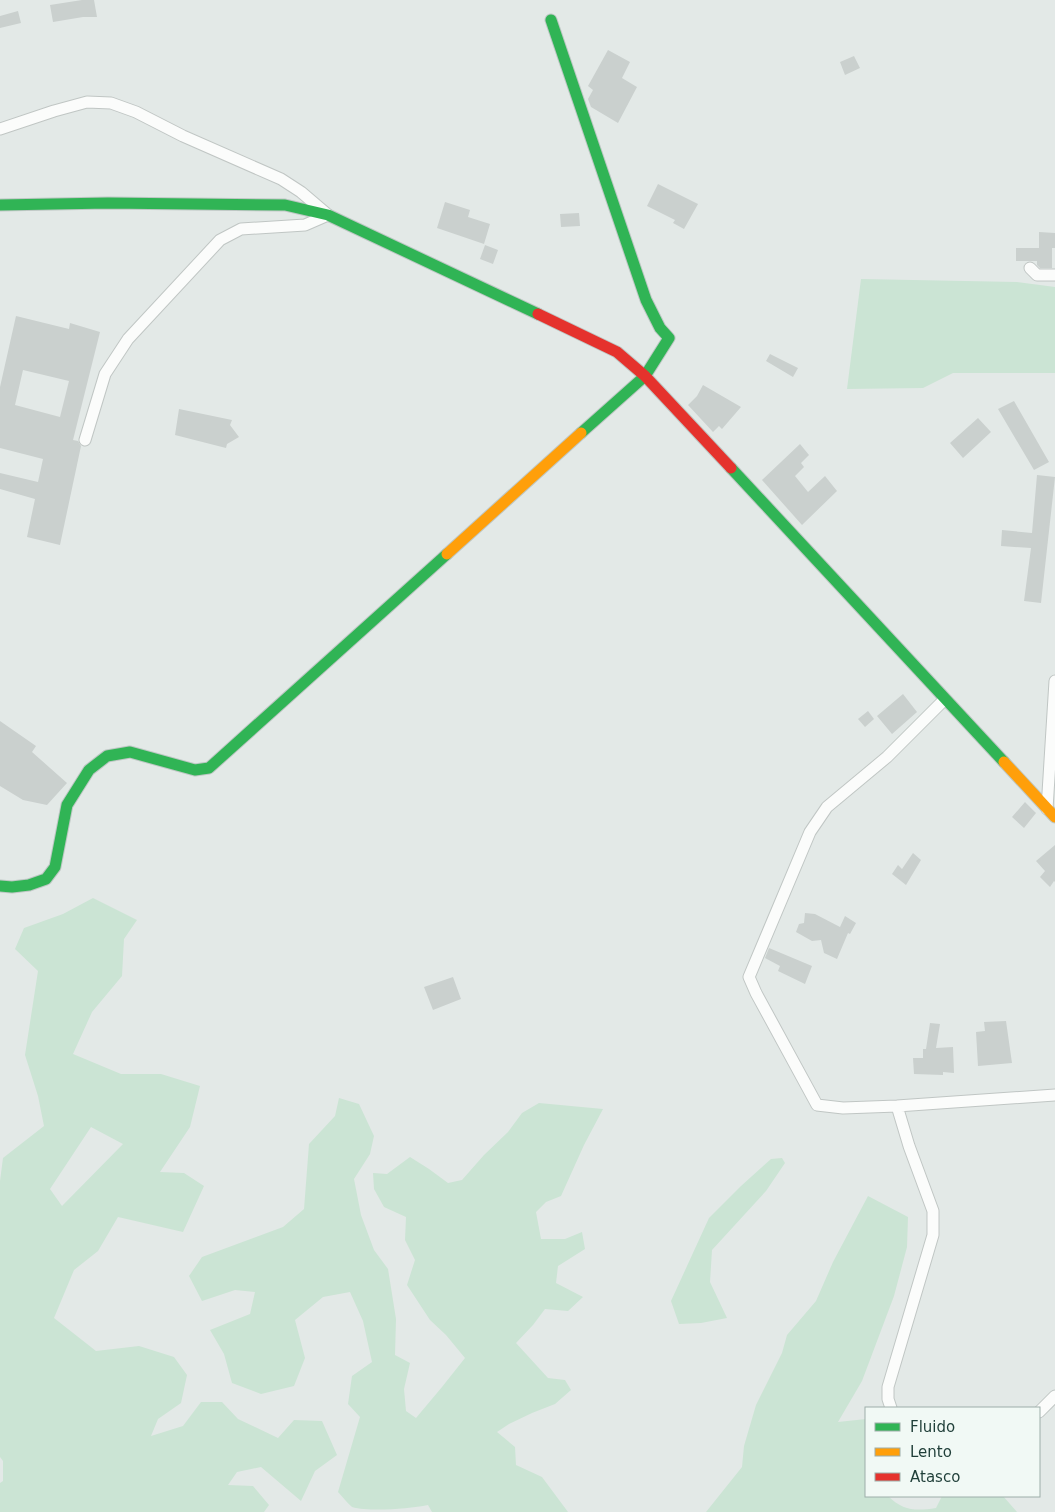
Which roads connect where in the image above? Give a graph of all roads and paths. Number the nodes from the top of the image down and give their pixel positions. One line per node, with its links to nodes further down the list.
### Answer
1 (551, 20): 7 (street)
2 (0, 129): 4 (street)
3 (0, 205): 4 (street)
4 (328, 215): 7 (street); 8 (street)
5 (1030, 268): 6 (street)
6 (1055, 275)
7 (645, 376): 10 (street); 12 (street)
8 (85, 440)
9 (1055, 680): 11 (street)
10 (945, 699): 11 (street); 14 (street)
11 (1051, 813)
12 (0, 886)
13 (1055, 1095): 14 (street)
14 (897, 1106): 16 (street)
15 (1055, 1396): 17 (street)
16 (891, 1407)
17 (1040, 1411)

